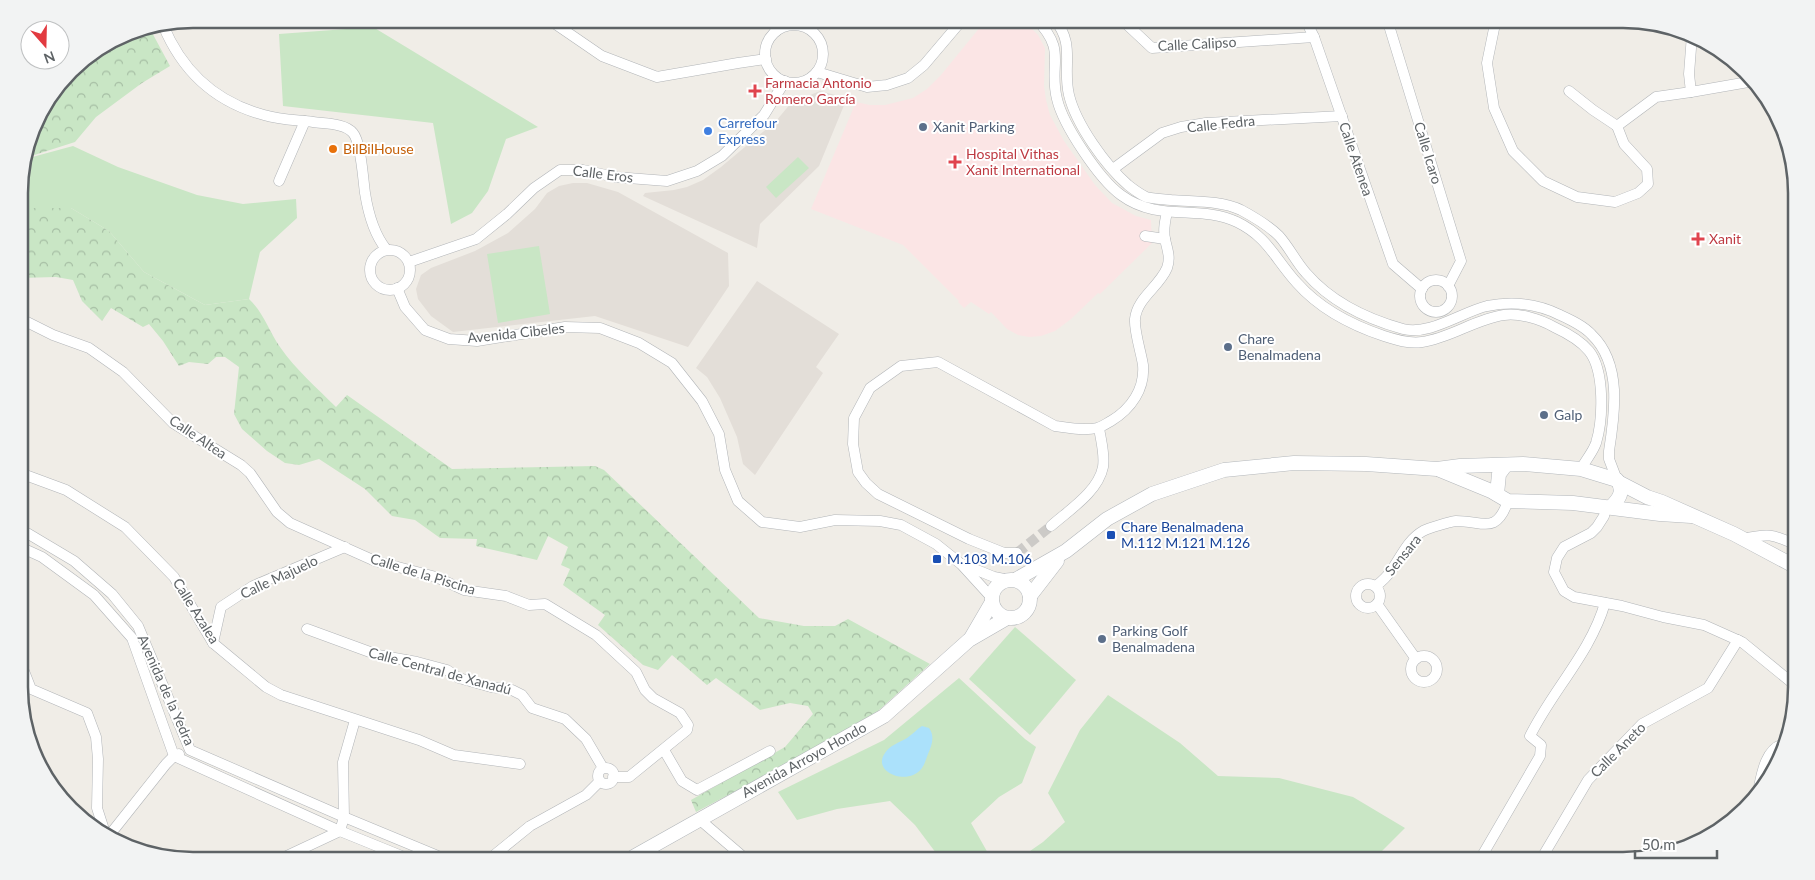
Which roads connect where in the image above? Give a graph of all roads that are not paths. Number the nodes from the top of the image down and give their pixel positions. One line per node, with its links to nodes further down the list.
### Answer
1 (561, 28): 16 (street)
2 (775, 28): 13 (street)
3 (781, 28): 13 (street)
4 (807, 28): 17 (street)
5 (955, 28): 17 (street)
6 (1045, 28): 27 (street)
7 (1060, 28): 25 (street)
8 (1131, 28): 14 (street, Calle Calipso)
9 (1310, 28): 14 (street, Calle Atenea)
10 (1390, 28): 32 (street, Calle Icaro)
11 (1494, 28): 24 (street)
12 (166, 30): 23 (street)
13 (776, 31): 16 (street)
14 (1314, 37): 22 (street, Calle Atenea)
15 (1691, 43): 21 (street)
16 (766, 60): 18 (street)
17 (817, 72): 18 (street)
18 (785, 81): 31 (street, Calle Eros)
19 (1745, 83): 21 (street)
20 (1569, 91): 24 (street)
21 (1691, 92): 24 (street)
22 (1342, 116): 25 (street, Calle Fedra); 34 (street, Calle Atenea)
23 (305, 121): 26 (street); 30 (street)
24 (1617, 126)
25 (1113, 169): 39 (street)
26 (279, 181)
27 (1167, 212): 29 (street); 43 (street)
28 (1146, 236): 29 (street)
29 (1165, 239): 40 (street)
30 (386, 250): 31 (street); 33 (street)
31 (409, 262): 33 (street)
32 (1448, 286): 34 (street); 35 (street)
33 (397, 288): 50 (street, Avenida Cibeles)
34 (1422, 289): 36 (street)
35 (1448, 306): 36 (street); 37 (street)
36 (1432, 312): 39 (street)
37 (1459, 316): 39 (street); 45 (street)
38 (28, 322): 55 (street, Calle Altea)
39 (1429, 327)
40 (1099, 428): 48 (street); 51 (street)
41 (1505, 466): 42 (main road); 43 (main road); 46 (main road)
42 (1437, 469): 46 (main road); 57 (main road)
43 (1581, 469): 45 (main road)
44 (28, 476): 71 (street, Calle Azalea)
45 (1618, 482): 47 (main road); 49 (main road)
46 (1502, 497): 47 (main road); 62 (street, Sensara)
47 (1608, 507): 49 (main road); 65 (street)
48 (909, 508): 50 (street); 58 (street)
49 (1691, 516): 53 (main road)
50 (901, 525): 60 (street, Avenida Cibeles)
51 (1051, 526)
52 (28, 534): 76 (street, Avenida de la Yedra)
53 (1743, 539): 54 (street); 59 (main road)
54 (1788, 541)
55 (345, 546): 71 (street, Calle Majuelo); 77 (street, Calle de la Piscina)
56 (28, 551): 80 (street, Avenida de la Yedra)
57 (1066, 551): 61 (main road); 63 (main road)
58 (1017, 553)
59 (1788, 562)
60 (961, 564): 61 (street, Avenida Cibeles); 64 (street, Avenida Cibeles)
61 (1012, 580): 63 (main road); 64 (main road)
62 (1376, 586): 66 (street); 66 (street)
63 (1030, 596): 67 (main road)
64 (992, 600): 67 (main road); 69 (main road, Avenida Arroyo Hondo)
65 (1605, 603): 70 (street); 97 (street)
66 (1377, 604): 72 (street)
67 (1007, 618): 69 (main road, Avenida Arroyo Hondo)
68 (307, 629): 82 (street, Calle Central de Xanadú)
69 (969, 640): 87 (main road, Avenida Arroyo Hondo)
70 (1738, 640): 73 (street); 98 (street, Calle Aneto)
71 (212, 643): 75 (street, Calle Azalea)
72 (1416, 659)
73 (1788, 680)
74 (28, 681): 88 (street)
75 (355, 720): 81 (street, Calle Azalea); 86 (street)
76 (190, 750): 80 (street); 86 (street, Avenida de la Yedra)
77 (664, 750): 78 (street); 83 (street)
78 (770, 751)
79 (1774, 751): 84 (street)
80 (174, 756): 89 (street); 90 (street, Avenida de la Yedra)
81 (520, 764)
82 (603, 768): 83 (street); 85 (street)
83 (614, 777): 85 (street)
84 (1761, 777)
85 (600, 781): 94 (street)
86 (344, 817): 90 (street); 93 (street, Avenida de la Yedra)
87 (699, 819): 95 (main road, Avenida Arroyo Hondo); 96 (street)
88 (104, 826)
89 (112, 831)
90 (340, 831): 91 (street); 92 (street, Avenida de la Yedra)
91 (295, 852)
92 (392, 852)
93 (429, 852)
94 (497, 852)
95 (642, 852)
96 (738, 852)
97 (1484, 852)
98 (1545, 852)

